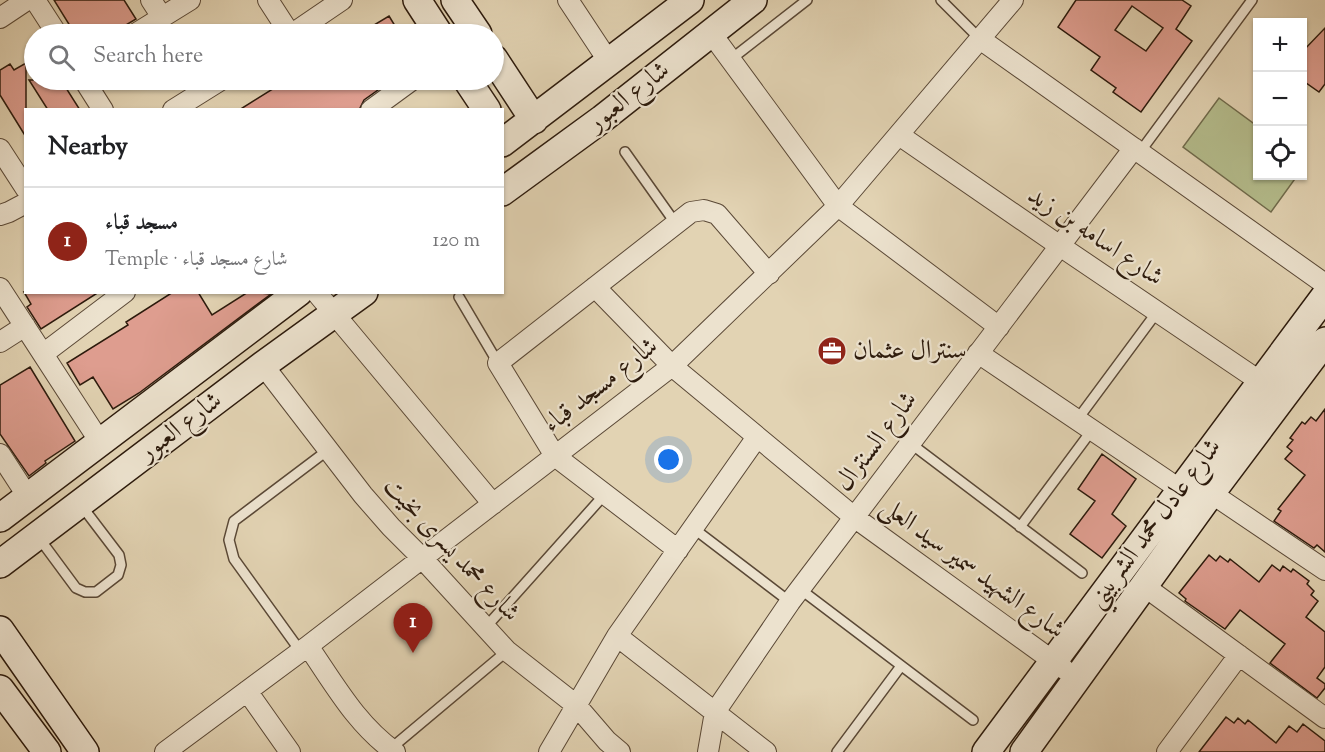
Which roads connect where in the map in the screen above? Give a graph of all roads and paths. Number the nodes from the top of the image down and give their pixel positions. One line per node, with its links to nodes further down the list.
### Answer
1 (27, 0): 17 (street)
2 (35, 0): 18 (street)
3 (151, 0): 16 (street)
4 (190, 0): 16 (street)
5 (268, 0): 20 (street)
6 (342, 0): 21 (street)
7 (417, 0): 22 (street)
8 (455, 0): 23 (street)
9 (568, 0): 27 (street)
10 (690, 0): 27 (street, شارع العبور)
11 (753, 0): 24 (street, شارع العبور)
12 (807, 0): 26 (lane)
13 (941, 0): 25 (lane)
14 (1013, 0): 25 (street, شارع مسجد قباء)
15 (1252, 0): 41 (lane)
16 (162, 17): 19 (street)
17 (0, 18)
18 (51, 24)
19 (151, 24)
20 (284, 24)
21 (306, 24)
22 (433, 24)
23 (471, 24)
24 (711, 33): 26 (street); 44 (street, شارع العبور)
25 (980, 39): 38 (street, شارع مسجد قباء); 41 (street)
26 (730, 60): 46 (street)
27 (609, 62): 37 (street, شارع العبور)
28 (504, 74): 37 (street)
29 (90, 90): 33 (street)
30 (205, 90): 34 (street)
31 (399, 90): 35 (street)
32 (474, 90): 36 (street)
33 (102, 108)
34 (176, 108)
35 (375, 108)
36 (486, 108)
37 (534, 120): 39 (street, شارع العبور)
38 (899, 135): 46 (street, شارع مسجد قباء); 49 (street, شارع اسامه بن زيد)
39 (504, 139)
40 (0, 149): 43 (street)
41 (1137, 150): 49 (street, شارع السنترال); 51 (street)
42 (626, 152): 48 (lane)
43 (24, 186)
44 (504, 191)
45 (24, 204): 47 (street)
46 (838, 206): 50 (street, شارع مسجد قباء); 63 (street)
47 (0, 215)
48 (676, 224): 50 (street); 52 (street)
49 (1059, 246): 60 (street, شارع اسامه بن زيد); 63 (street, شارع السنترال)
50 (769, 274): 70 (street, شارع مسجد قباء)
51 (1325, 284)
52 (595, 287): 68 (street); 70 (street, شارع الشهيد سمير سيد العلى)
53 (0, 288): 62 (street)
54 (122, 294): 67 (street)
55 (296, 294): 74 (street, شارع العبور)
56 (317, 294): 61 (street)
57 (361, 294): 61 (street, شارع العبور)
58 (1325, 296): 71 (street, شارع عادل محمد الشربيني)
59 (459, 297): 68 (lane)
60 (1158, 312): 71 (street, شارع اسامه بن زيد); 72 (lane)
61 (333, 315): 69 (street, شارع العبور); 84 (street)
62 (25, 326): 65 (street); 67 (street)
63 (999, 327): 66 (street, شارع السنترال)
64 (1325, 341): 80 (street, شارع عادل محمد الشربيني)
65 (0, 342)
66 (978, 353): 72 (street); 75 (street, شارع السنترال)
67 (43, 354): 74 (street)
68 (498, 363): 78 (street)
69 (263, 365): 76 (street, شارع محمد يسرى بخيت); 83 (street, شارع العبور)
70 (672, 366): 73 (street, شارع الشهيد سمير سيد العلى); 78 (street, شارع مسجد قباء)
71 (1261, 381): 79 (street, شارع عادل محمد الشربيني)
72 (1085, 425): 79 (street); 87 (lane)
73 (758, 437): 85 (street, شارع الشهيد سمير سيد العلى); 88 (street)
74 (100, 442): 82 (street, شارع العبور)
75 (910, 443): 85 (street, شارع السنترال); 87 (lane)
76 (328, 450): 91 (street, شارع محمد يسرى بخيت); 100 (lane)
77 (0, 454): 82 (street)
78 (555, 456): 81 (street); 84 (street, شارع مسجد قباء)
79 (1181, 490): 103 (street, شارع عادل محمد الشربيني)
80 (1211, 493): 93 (street); 95 (street, شارع عادل محمد الشربيني)
81 (604, 494): 90 (street); 97 (lane)
82 (28, 497): 86 (street, شارع العبور)
83 (80, 504): 89 (street, شارع العبور); 89 (lane)
84 (493, 504): 91 (street, شارع مسجد قباء)
85 (854, 517): 96 (street, شارع السنترال); 103 (street, شارع الشهيد سمير سيد العلى)
86 (0, 518)
87 (1020, 527): 94 (lane)
88 (693, 528): 90 (street); 96 (lane)
89 (37, 537): 92 (street, شارع العبور)
90 (678, 550): 99 (street)
91 (422, 558): 97 (street, شارع محمد يسرى بخيت); 100 (street, شارع مسجد قباء)
92 (0, 564)
93 (1325, 570)
94 (1082, 573)
95 (1144, 586): 102 (street); 105 (street, شارع عادل محمد الشربيني)
96 (795, 596): 104 (lane); 109 (street, شارع السنترال)
97 (486, 627): 101 (street, شارع محمد يسرى بخيت)
98 (0, 630): 114 (street)
99 (617, 636): 108 (street); 109 (street)
100 (304, 649): 107 (street, شارع مسجد قباء); 112 (street)
101 (507, 651): 108 (street, شارع محمد يسرى بخيت); 112 (lane)
102 (1239, 655): 110 (street); 124 (street)
103 (1053, 661): 105 (street, شارع الشهيد سمير سيد العلى); 122 (street, شارع عادل محمد الشربيني)
104 (901, 666): 111 (lane); 121 (lane)
105 (1077, 678): 123 (street, شارع عادل محمد الشربيني)
106 (0, 689): 113 (street)
107 (247, 691): 115 (street, شارع مسجد قباء); 116 (street)
108 (576, 705): 117 (street); 118 (street, شارع محمد يسرى بخيت)
109 (715, 712): 119 (street, شارع السنترال); 120 (street)
110 (1325, 718)
111 (973, 720)
112 (391, 751)
113 (47, 752)
114 (85, 752)
115 (165, 752)
116 (290, 752)
117 (549, 752)
118 (620, 752)
119 (708, 752)
120 (766, 752)
121 (837, 752)
122 (986, 752)
123 (1024, 752)
124 (1167, 752)

